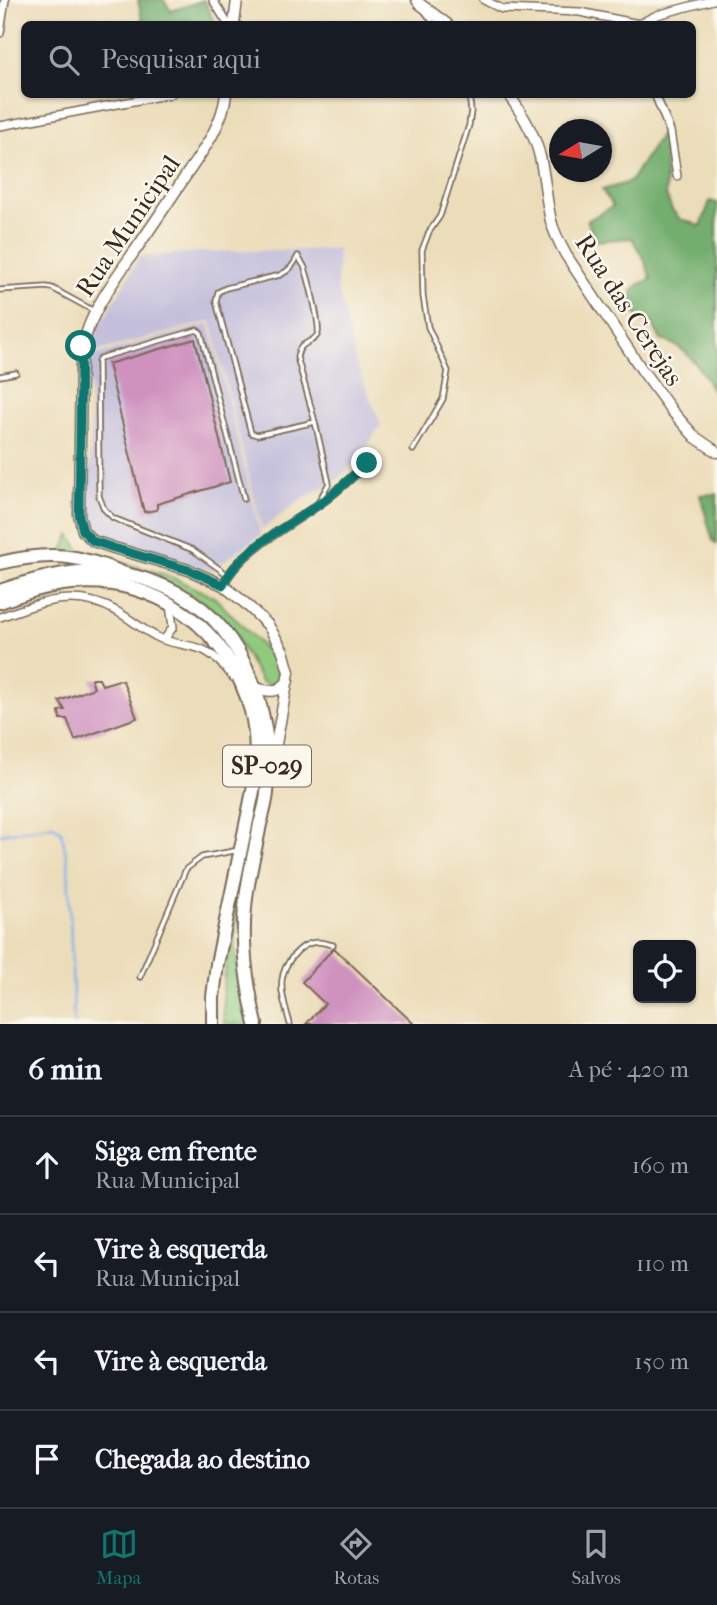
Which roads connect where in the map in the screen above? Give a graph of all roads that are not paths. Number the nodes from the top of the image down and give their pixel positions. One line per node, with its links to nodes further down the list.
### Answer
1 (15, 0): 7 (street)
2 (213, 0): 8 (street)
3 (237, 0): 9 (main road)
4 (484, 0): 12 (street)
5 (713, 0): 13 (street)
6 (422, 1): 10 (lane); 11 (main road)
7 (4, 4): 14 (street)
8 (226, 21)
9 (234, 21)
10 (432, 21)
11 (444, 21)
12 (624, 21)
13 (645, 21)
14 (0, 33)
15 (150, 98): 20 (street)
16 (226, 98): 23 (main road, Rua Municipal)
17 (469, 98): 27 (lane)
18 (511, 98): 28 (main road, Rua das Cerejas)
19 (657, 98): 21 (street)
20 (0, 126)
21 (677, 176)
22 (0, 290): 23 (lane)
23 (96, 312): 35 (main road, Rua Municipal)
24 (16, 373): 25 (lane)
25 (0, 376)
26 (315, 422): 26 (lane); 31 (lane)
27 (413, 450)
28 (717, 452)
29 (367, 463): 31 (street)
30 (244, 499): 34 (lane)
31 (316, 506): 34 (street)
32 (0, 563): 33 (highway)
33 (125, 574): 36 (highway, SP-029); 42 (highway, SP-029)
34 (228, 575): 35 (street)
35 (223, 585): 41 (main road, Rua Municipal)
36 (0, 591)
37 (0, 602): 38 (highway, SP-029)
38 (170, 603): 40 (street); 42 (highway, SP-029)
39 (0, 617): 40 (street)
40 (164, 640): 42 (street)
41 (289, 681): 42 (main road); 43 (main road, Rua Municipal)
42 (248, 688): 43 (highway, SP-029); 44 (highway, SP-029)
43 (267, 794): 48 (highway, SP-029)
44 (241, 850): 46 (lane); 47 (highway, SP-029)
45 (333, 945): 49 (lane)
46 (140, 977)
47 (214, 1020)
48 (256, 1024)
49 (290, 1024)

